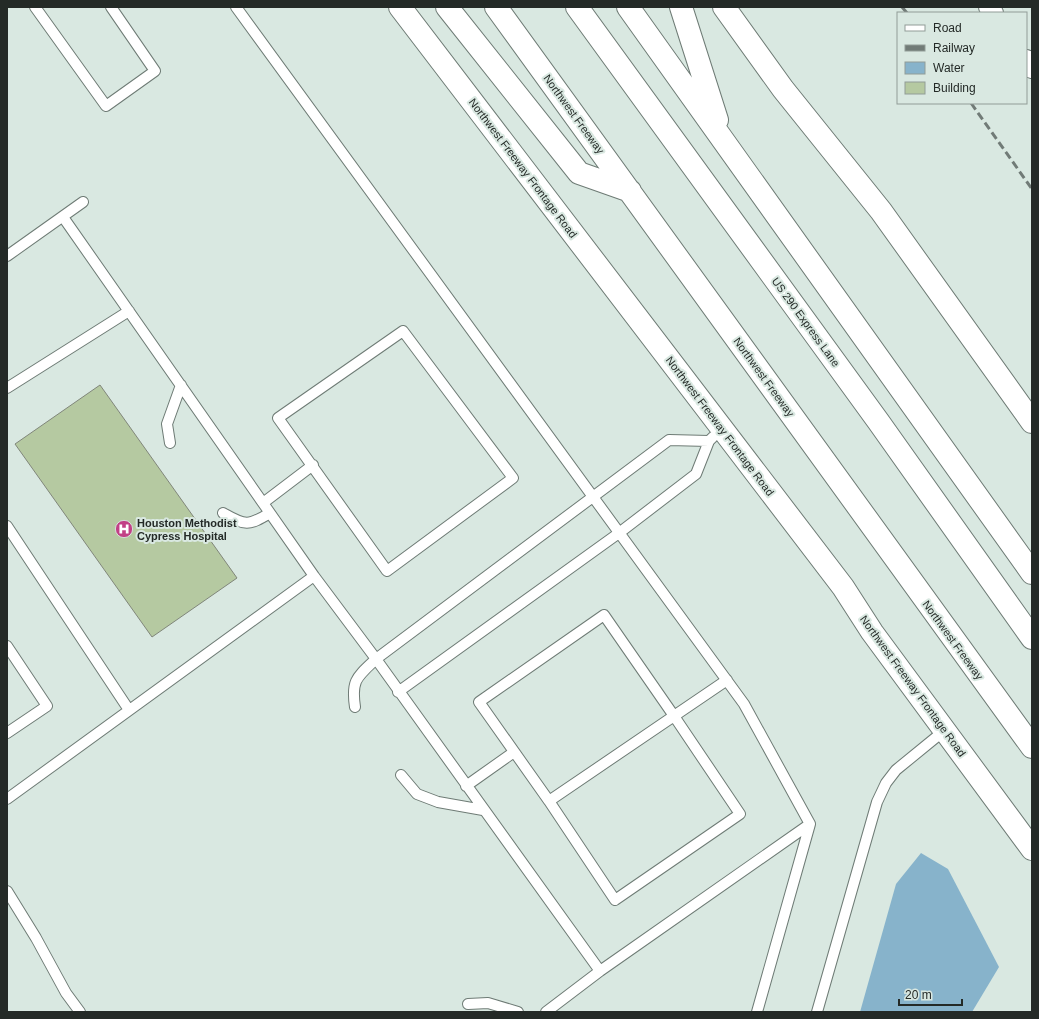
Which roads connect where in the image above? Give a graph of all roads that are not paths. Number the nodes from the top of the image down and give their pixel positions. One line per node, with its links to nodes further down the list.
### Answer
1 (35, 7): 2 (lane)
2 (111, 7)
3 (236, 7): 23 (lane)
4 (400, 7): 20 (main road, Northwest Freeway Frontage Road)
5 (447, 7): 12 (main road)
6 (496, 7): 12 (main road, Northwest Freeway)
7 (577, 7): 31 (main road, US 290 Express Lane)
8 (628, 7): 11 (main road)
9 (680, 7): 11 (main road)
10 (724, 7): 19 (main road)
11 (722, 136): 29 (main road)
12 (630, 191): 41 (main road, Northwest Freeway)
13 (83, 202): 14 (lane)
14 (63, 217): 15 (lane); 16 (lane)
15 (7, 256)
16 (129, 311): 17 (lane); 18 (lane)
17 (181, 385): 21 (lane); 24 (lane)
18 (7, 388)
19 (1032, 422)
20 (716, 435): 23 (lane); 28 (lane); 39 (main road, Northwest Freeway Frontage Road)
21 (170, 443)
22 (313, 465): 22 (lane); 24 (lane)
23 (593, 497): 28 (lane); 33 (lane)
24 (263, 503): 26 (lane)
25 (224, 513): 26 (lane)
26 (270, 513): 30 (lane)
27 (7, 526): 37 (lane)
28 (619, 533): 34 (lane); 35 (lane)
29 (1032, 573)
30 (314, 576): 33 (lane); 37 (lane)
31 (1032, 638)
32 (7, 646): 40 (lane)
33 (376, 659): 35 (lane); 36 (lane)
34 (727, 680): 38 (lane); 48 (lane)
35 (398, 692): 44 (lane)
36 (355, 707)
37 (130, 710): 45 (lane)
38 (674, 716): 42 (lane); 46 (lane); 46 (lane)
39 (945, 730): 49 (main road, Northwest Freeway Frontage Road); 57 (lane)
40 (7, 733)
41 (1032, 747)
42 (514, 752): 44 (lane); 46 (lane)
43 (401, 775): 47 (lane)
44 (466, 786): 47 (lane)
45 (7, 799)
46 (549, 801)
47 (483, 810): 51 (lane)
48 (810, 824): 51 (lane); 56 (lane)
49 (1032, 849)
50 (7, 891): 53 (lane)
51 (600, 971): 55 (lane)
52 (468, 1004): 54 (lane)
53 (80, 1012)
54 (518, 1012)
55 (546, 1012)
56 (757, 1012)
57 (817, 1012)

